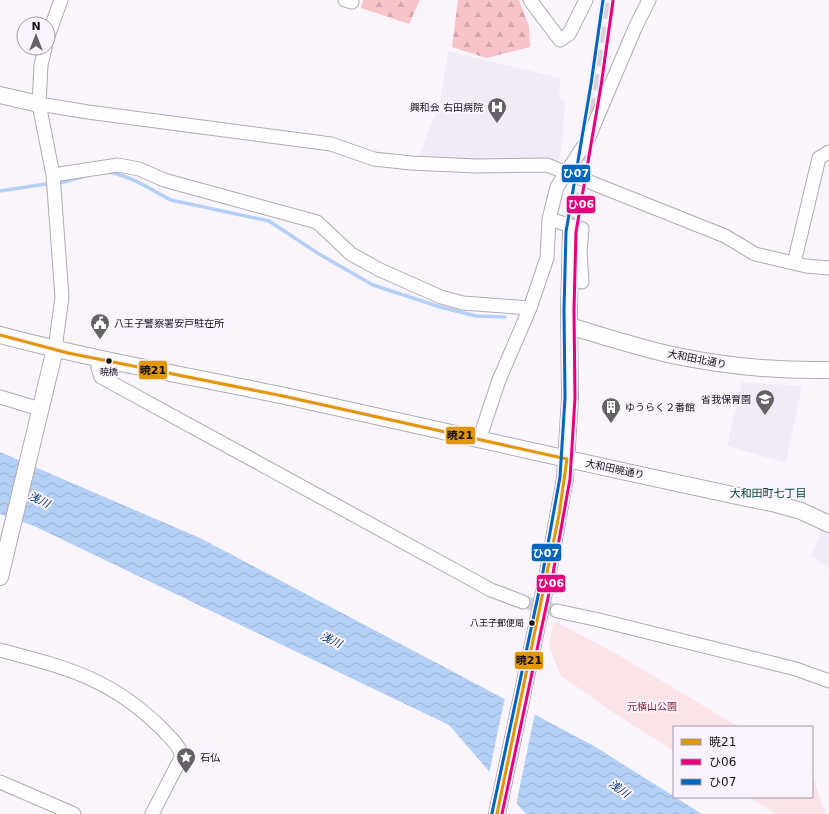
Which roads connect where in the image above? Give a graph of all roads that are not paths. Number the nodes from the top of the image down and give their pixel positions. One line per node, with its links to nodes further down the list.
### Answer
1 (60, 0): 5 (street)
2 (530, 0): 3 (street)
3 (586, 0)
4 (649, 0): 10 (street)
5 (55, 16)
6 (43, 56): 8 (street)
7 (0, 95): 8 (street)
8 (39, 104): 10 (street); 11 (street)
9 (829, 152): 14 (street)
10 (566, 172): 12 (street); 14 (street)
11 (53, 175): 17 (street); 20 (street)
12 (549, 219): 16 (street); 17 (street)
13 (571, 232): 18 (street)
14 (794, 263): 15 (street)
15 (829, 268)
16 (582, 282)
17 (530, 308): 25 (street)
18 (569, 326): 22 (street, 大和田北通り); 26 (street)
19 (0, 335): 20 (street, 大和田暁通り)
20 (55, 349): 21 (street, 大和田暁通り); 24 (street)
21 (99, 359): 25 (street, 大和田暁通り); 29 (street)
22 (829, 370)
23 (0, 397): 24 (street)
24 (39, 414): 28 (street)
25 (479, 440): 26 (street, 大和田暁通り)
26 (567, 459): 27 (street, 大和田暁通り); 36 (street)
27 (829, 524)
28 (0, 577)
29 (523, 602)
30 (557, 611): 32 (street)
31 (0, 650): 35 (street)
32 (829, 681)
33 (0, 782): 34 (street)
34 (74, 814)
35 (152, 814)
36 (497, 814)

